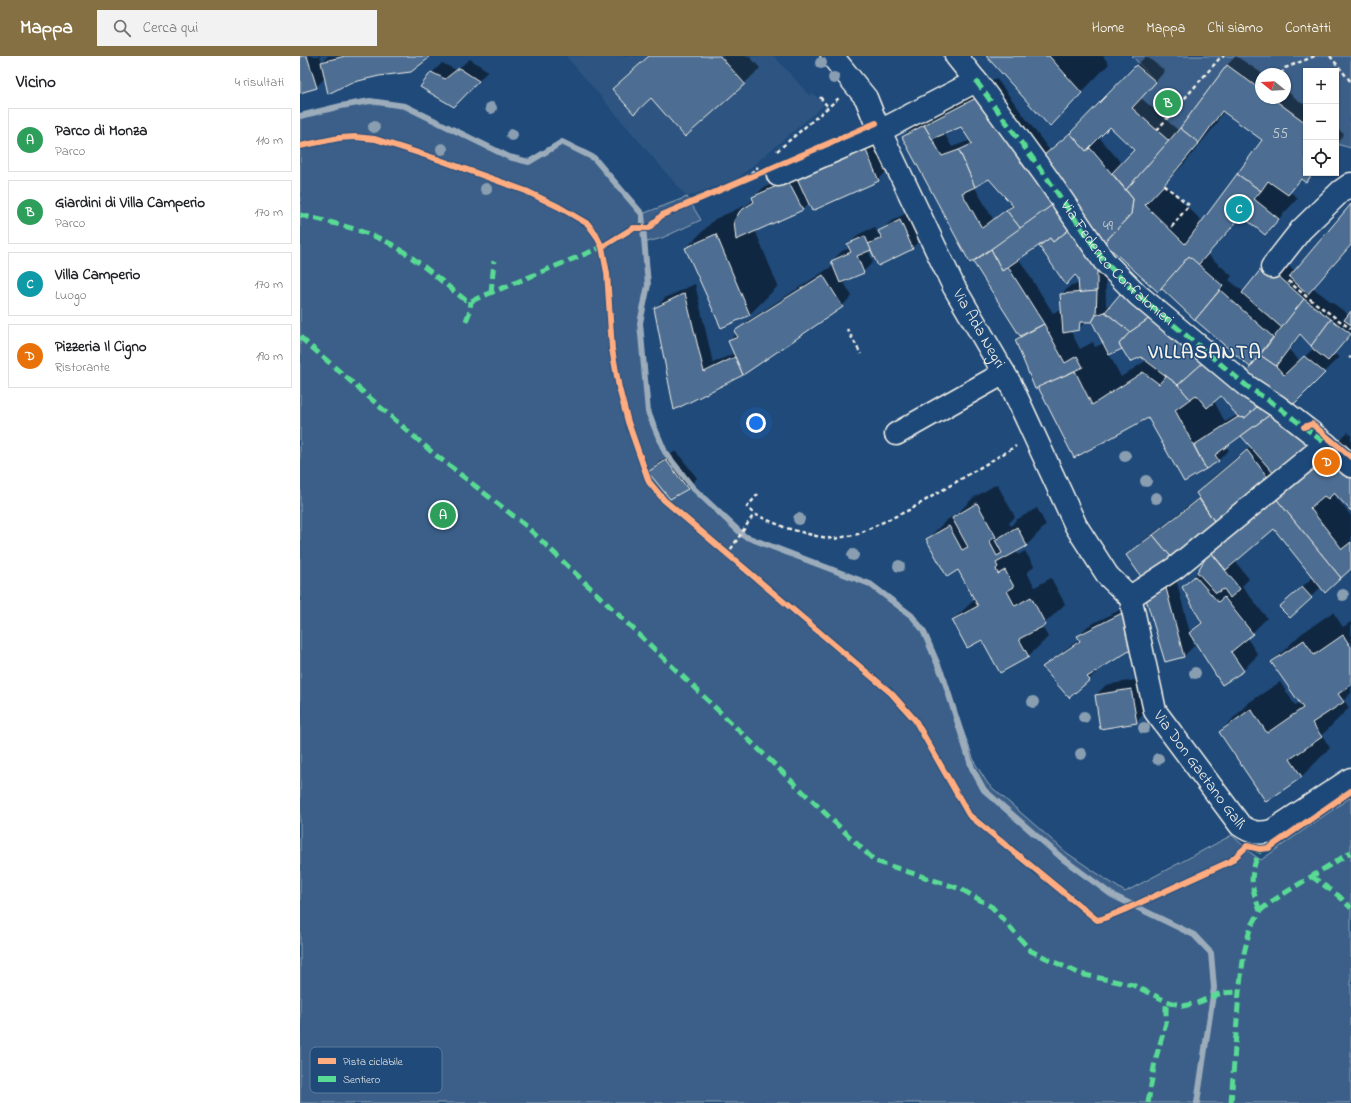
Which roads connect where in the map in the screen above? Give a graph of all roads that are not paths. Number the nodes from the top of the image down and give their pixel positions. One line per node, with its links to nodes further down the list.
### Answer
1 (832, 56): 4 (street, Via Ada Negri)
2 (956, 56): 3 (street, Via Federico Confalonieri)
3 (976, 81): 4 (street); 10 (street, Via Federico Confalonieri)
4 (880, 131): 5 (street); 8 (street, Via Ada Negri)
5 (770, 174)
6 (1351, 184): 7 (street)
7 (1272, 267)
8 (1004, 373): 9 (street); 12 (street, Via Ada Negri)
9 (896, 434)
10 (1326, 444): 11 (street, Via Federico Confalonieri); 12 (street)
11 (1351, 466)
12 (1131, 598): 13 (street, Via Don Gaetano Galli)
13 (1351, 779)

